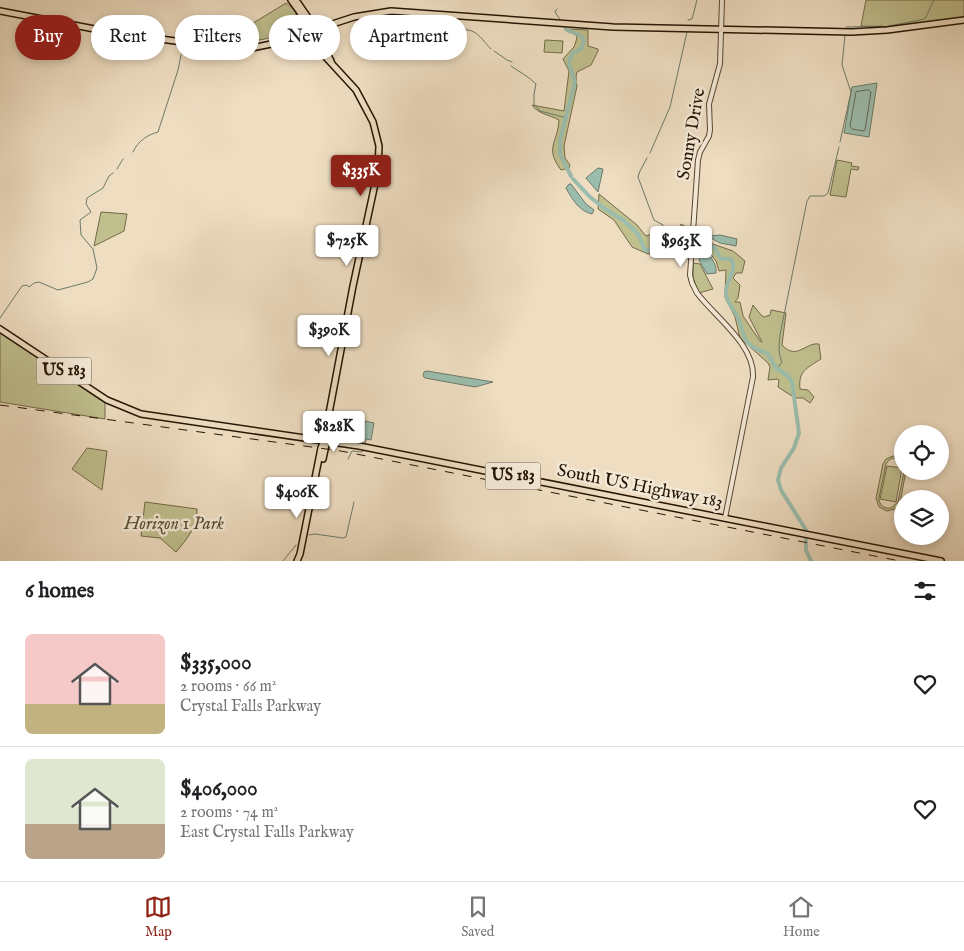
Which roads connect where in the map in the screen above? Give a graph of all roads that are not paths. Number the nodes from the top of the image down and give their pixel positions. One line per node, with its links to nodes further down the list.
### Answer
1 (291, 0): 4 (main road)
2 (296, 0): 4 (main road)
3 (722, 0): 9 (street, Sonny Drive)
4 (300, 10): 6 (main road)
5 (0, 11): 10 (main road)
6 (303, 15)
7 (964, 20): 9 (main road)
8 (340, 22): 9 (main road)
9 (722, 29): 14 (street, Sonny Drive)
10 (269, 44)
11 (330, 60): 13 (main road)
12 (0, 329): 13 (main road, South US Highway 183 / US 183)
13 (324, 440): 14 (main road, South US Highway 183 / US 183); 15 (main road)
14 (725, 518): 16 (main road, South US Highway 183 / US 183)
15 (299, 561)
16 (941, 561)

